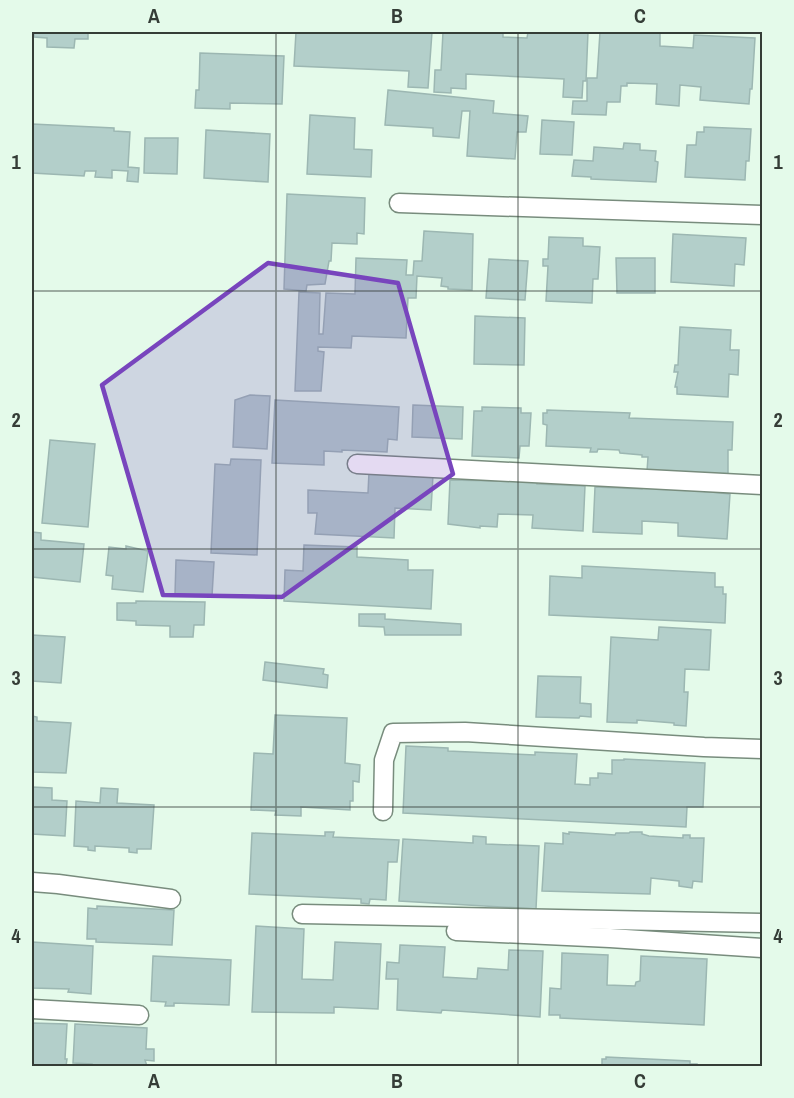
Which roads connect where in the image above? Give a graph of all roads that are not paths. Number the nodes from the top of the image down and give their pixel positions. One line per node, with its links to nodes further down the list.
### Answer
1 (399, 203): 2 (lane)
2 (762, 215)
3 (357, 464): 4 (lane)
4 (762, 485)
5 (762, 749): 6 (lane)
6 (383, 811)
7 (32, 882): 8 (lane)
8 (171, 898)
9 (302, 914): 10 (lane)
10 (762, 923)
11 (456, 931): 12 (lane)
12 (762, 948)
13 (32, 1009): 14 (lane)
14 (139, 1015)

